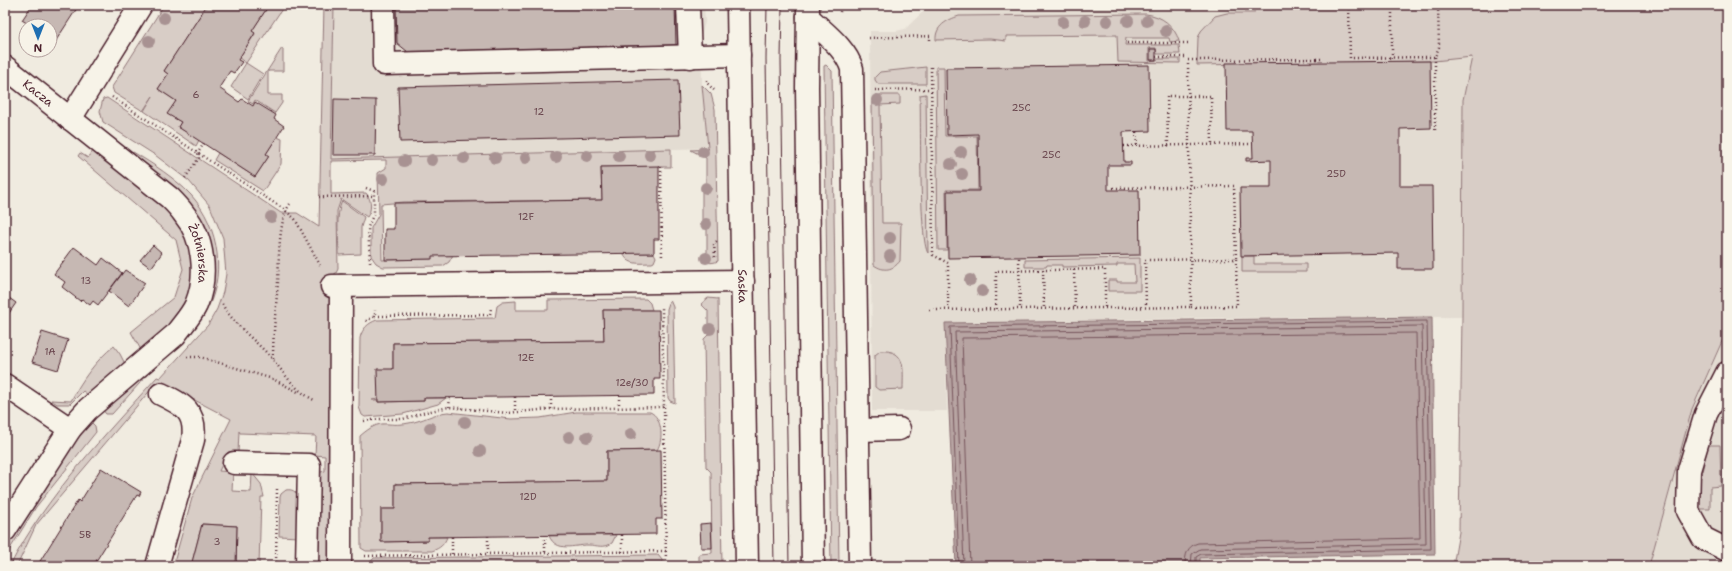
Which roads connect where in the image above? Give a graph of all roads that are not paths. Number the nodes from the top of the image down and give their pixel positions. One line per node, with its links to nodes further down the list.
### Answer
1 (141, 5): 9 (street)
2 (383, 5): 7 (street)
3 (688, 5): 7 (street)
4 (738, 5): 6 (street, Saska)
5 (808, 11): 16 (street); 24 (street)
6 (739, 55): 7 (street); 10 (street, Saska)
7 (690, 57)
8 (5, 67): 9 (street, Kacza)
9 (70, 119): 14 (street, Żołnierska)
10 (743, 281): 22 (street); 23 (street, Saska)
11 (1727, 374): 19 (street)
12 (5, 385): 14 (street)
13 (161, 394): 20 (street)
14 (70, 429): 18 (street, Żołnierska)
15 (899, 429): 16 (street)
16 (858, 430): 25 (street)
17 (234, 464): 21 (street)
18 (5, 530)
19 (1727, 550)
20 (157, 566)
21 (307, 566)
22 (340, 566)
23 (747, 566)
24 (814, 566)
25 (860, 566)

